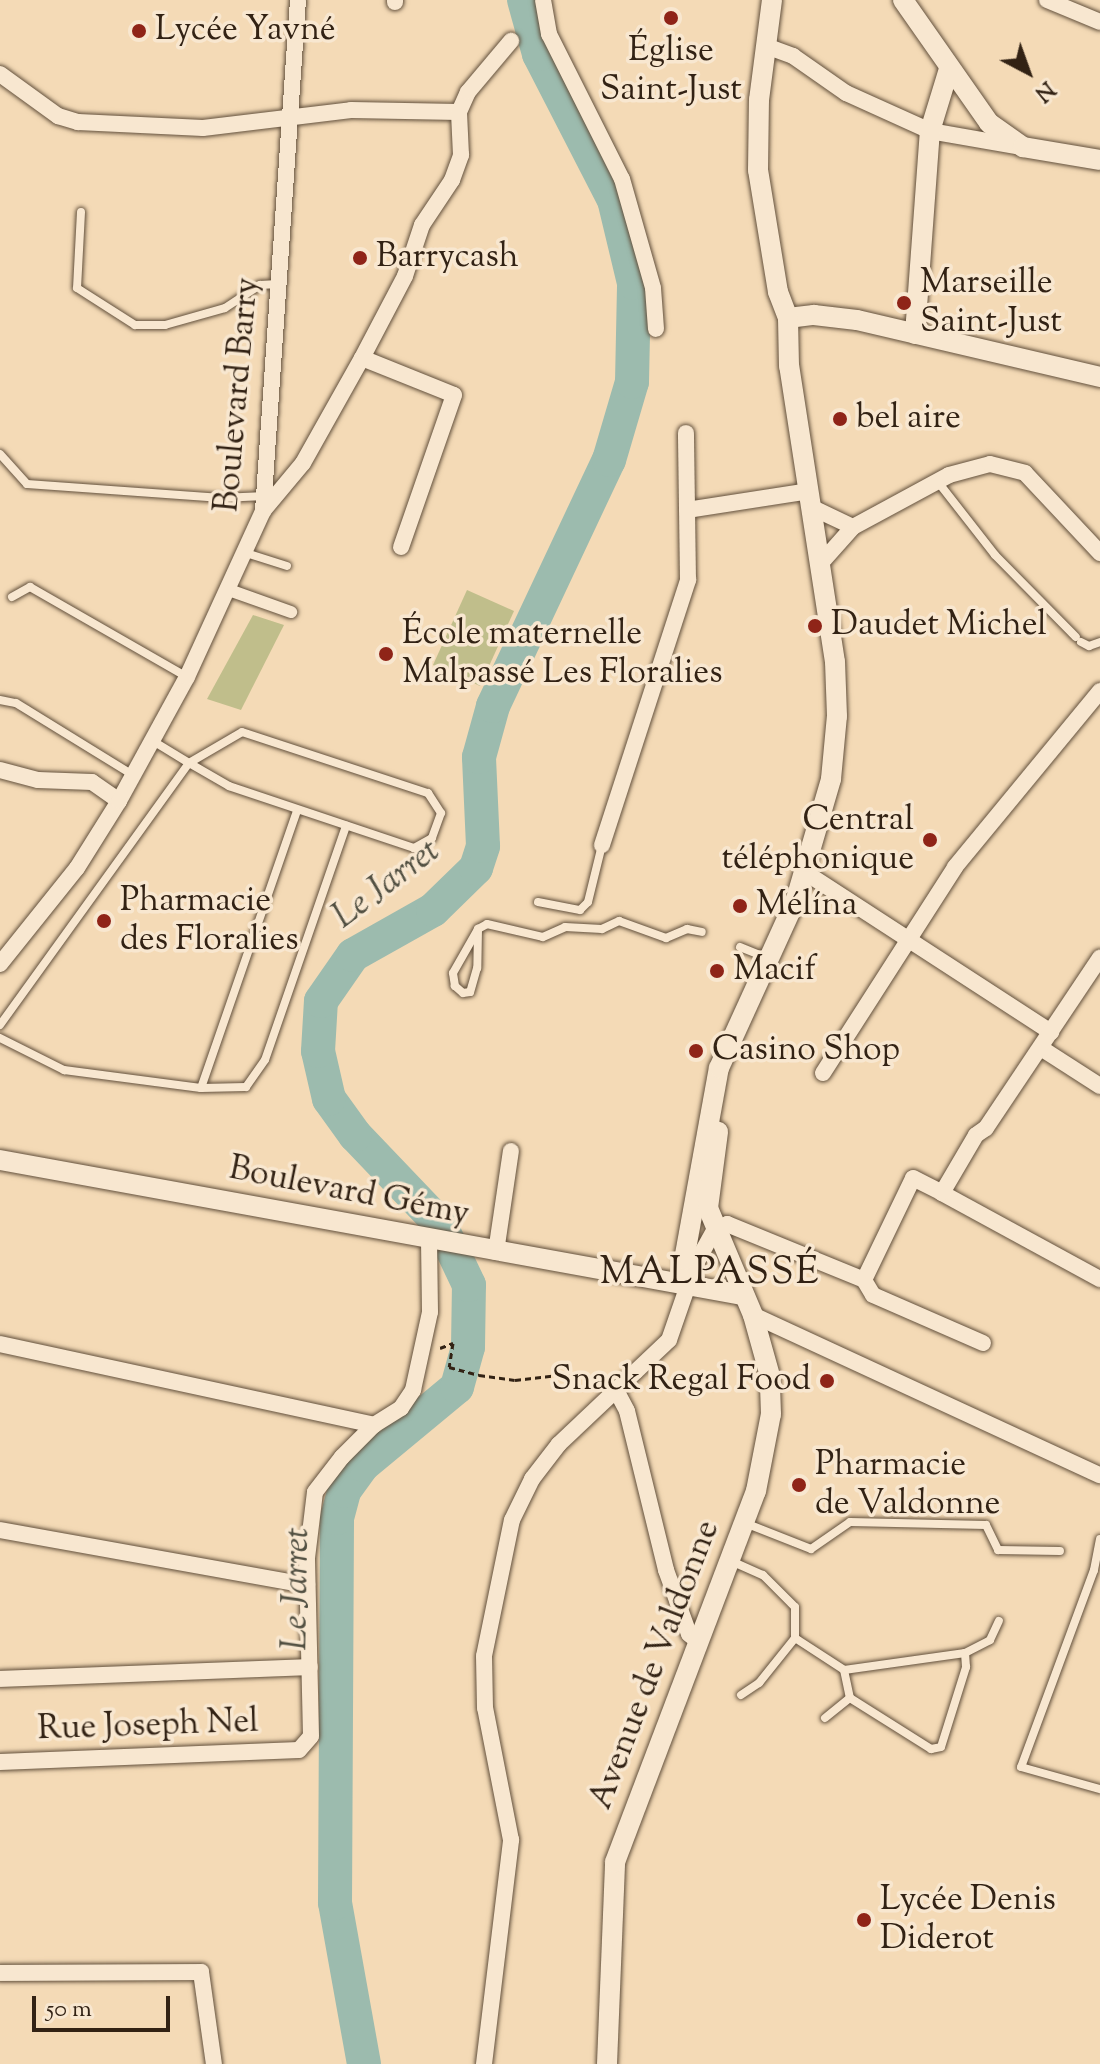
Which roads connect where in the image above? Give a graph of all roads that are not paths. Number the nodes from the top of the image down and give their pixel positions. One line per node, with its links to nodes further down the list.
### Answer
1 (298, 0): 12 (street, Boulevard Barry)
2 (543, 0): 19 (street)
3 (772, 0): 8 (street)
4 (903, 0): 9 (street)
5 (1047, 0): 6 (street)
6 (1100, 22)
7 (511, 41): 11 (street)
8 (766, 46): 13 (street); 18 (street)
9 (949, 69): 13 (street); 14 (street)
10 (0, 74): 12 (street)
11 (459, 112): 12 (street); 21 (street)
12 (290, 120): 17 (street, Boulevard Barry)
13 (930, 131): 14 (street); 20 (street)
14 (1023, 147): 15 (street)
15 (1100, 160)
16 (81, 212): 17 (lane)
17 (279, 284): 27 (street, Boulevard Barry)
18 (788, 318): 20 (street); 26 (street)
19 (656, 329)
20 (915, 334): 22 (street)
21 (362, 358): 27 (street); 30 (street)
22 (1100, 377)
23 (686, 433): 28 (street)
24 (0, 454): 27 (lane)
25 (937, 481): 29 (street); 32 (street); 38 (lane)
26 (812, 499): 28 (street); 29 (street); 33 (street)
27 (264, 504): 31 (street, Boulevard Barry)
28 (687, 510): 49 (street)
29 (853, 527): 33 (street)
30 (401, 547)
31 (246, 553): 34 (lane); 35 (street, Boulevard Barry)
32 (1100, 553)
33 (821, 563): 50 (street)
34 (287, 566)
35 (229, 590): 37 (street); 39 (street, Boulevard Barry)
36 (12, 597): 39 (lane)
37 (291, 612)
38 (1100, 642)
39 (187, 677): 42 (street, Boulevard Barry)
40 (1100, 691): 54 (street)
41 (0, 700): 45 (lane)
42 (153, 741): 43 (lane); 45 (street, Boulevard Barry)
43 (189, 763): 47 (lane); 48 (lane); 59 (lane)
44 (0, 770): 46 (street)
45 (134, 775): 46 (street, Boulevard Barry)
46 (119, 801): 58 (street, Boulevard Barry)
47 (297, 810): 48 (lane); 66 (lane)
48 (346, 826): 66 (lane)
49 (602, 845): 51 (lane)
50 (803, 871): 54 (street); 57 (street)
51 (538, 902)
52 (478, 929): 52 (lane); 53 (lane)
53 (702, 932)
54 (908, 939): 60 (street); 64 (street)
55 (740, 947): 57 (lane)
56 (1100, 958): 60 (street)
57 (770, 959): 62 (street)
58 (0, 964)
59 (0, 1025)
60 (1051, 1032): 63 (street)
61 (0, 1038): 66 (lane)
62 (731, 1046): 70 (street, Avenue de Valdonne); 75 (street)
63 (1041, 1048): 65 (street); 69 (street)
64 (823, 1073)
65 (1100, 1086)
66 (201, 1088)
67 (511, 1151): 72 (street)
68 (0, 1160): 71 (street, Boulevard Gémy)
69 (942, 1193): 73 (street); 74 (street)
70 (714, 1231): 74 (street); 75 (street); 76 (street, Avenue de Valdonne)
71 (429, 1238): 72 (street, Boulevard Gémy); 81 (street)
72 (486, 1250): 75 (street, Boulevard Gémy)
73 (1100, 1279)
74 (864, 1280): 78 (street)
75 (686, 1287): 76 (street); 80 (street)
76 (742, 1295): 77 (street, Avenue de Valdonne)
77 (753, 1315): 82 (street); 83 (street, Avenue de Valdonne)
78 (983, 1343)
79 (0, 1344): 81 (street)
80 (617, 1392): 91 (street); 103 (street)
81 (374, 1425): 88 (street)
82 (1100, 1475)
83 (744, 1523): 86 (lane); 87 (street, Avenue de Valdonne)
84 (0, 1530): 88 (street)
85 (1100, 1539): 100 (lane)
86 (1060, 1551)
87 (730, 1561): 90 (lane); 91 (street, Avenue de Valdonne)
88 (307, 1585): 93 (street)
89 (999, 1621): 92 (lane)
90 (795, 1638): 94 (lane); 96 (lane)
91 (699, 1642): 104 (street, Avenue de Valdonne)
92 (965, 1653): 94 (lane); 97 (lane)
93 (310, 1667): 95 (street); 99 (street, Rue Joseph Nel)
94 (844, 1670): 97 (lane)
95 (0, 1679)
96 (741, 1695)
97 (850, 1698): 98 (lane)
98 (825, 1718)
99 (0, 1762)
100 (1100, 1789)
101 (0, 1973): 102 (street)
102 (214, 2064)
103 (484, 2064)
104 (607, 2064)

